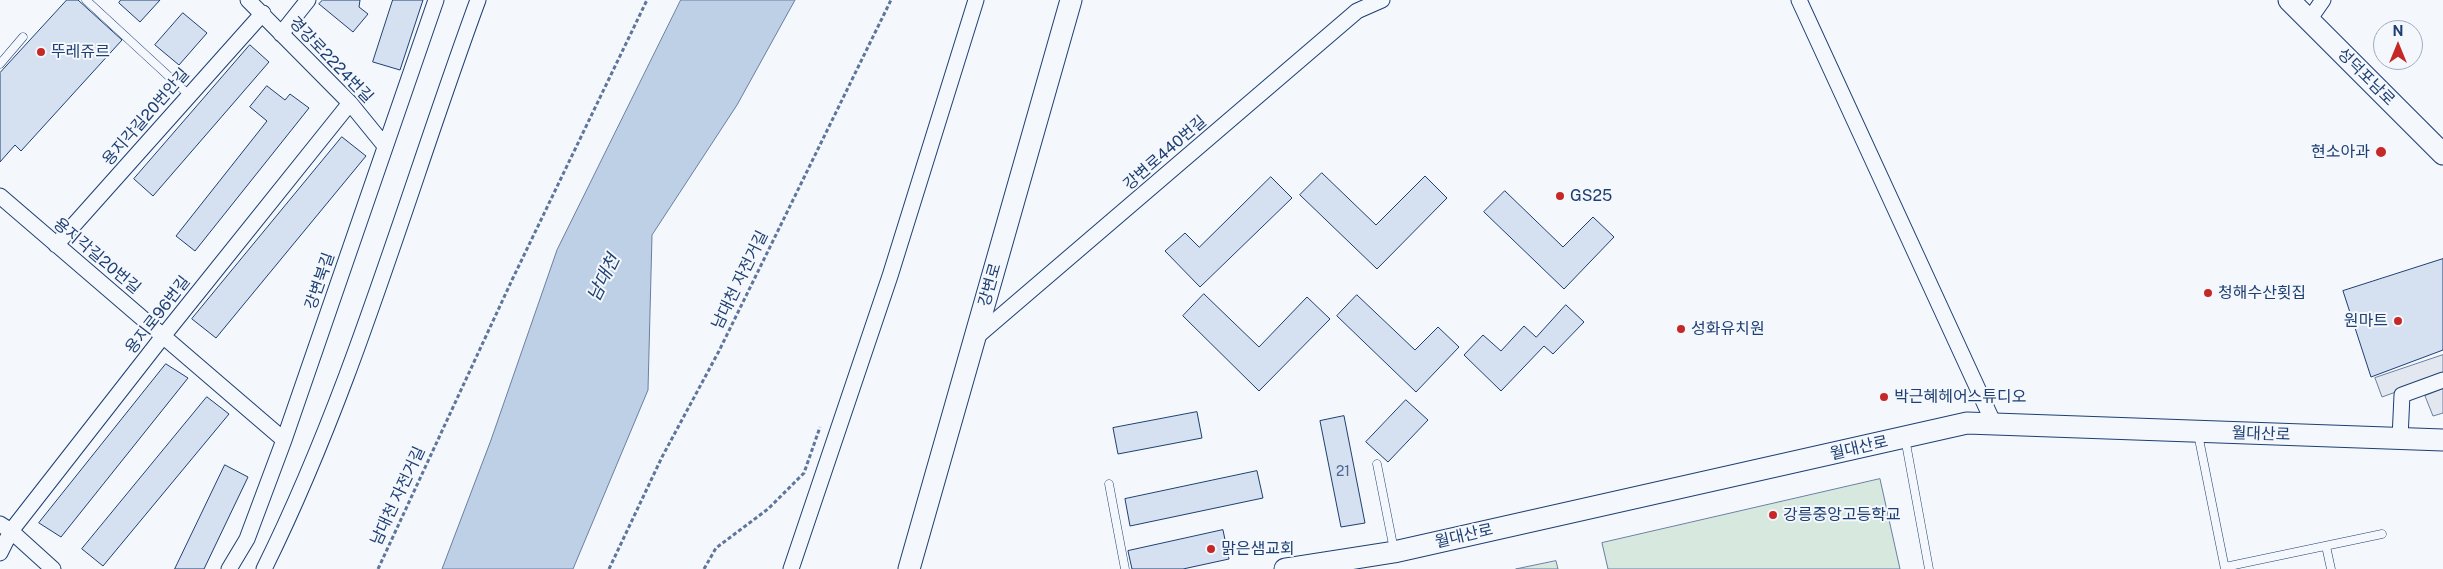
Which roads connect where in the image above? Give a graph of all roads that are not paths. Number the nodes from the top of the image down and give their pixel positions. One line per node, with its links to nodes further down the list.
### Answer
1 (86, 0): 17 (lane)
2 (248, 0): 12 (street, 경강로2224번길)
3 (308, 0): 14 (street)
4 (436, 0): 19 (street, 강변북길)
5 (478, 0): 42 (street)
6 (976, 0): 43 (street)
7 (1071, 0): 24 (street, 강변로)
8 (1382, 0): 24 (street, 강변로440번길)
9 (1799, 0): 26 (street)
10 (2289, 0): 13 (street, 성덕포남로)
11 (2323, 0): 13 (street)
12 (263, 13): 14 (street, 경강로2224번길); 17 (street, 용지각길20번안길)
13 (2309, 20): 20 (street, 성덕포남로)
14 (282, 34): 18 (street, 경강로2224번길)
15 (23, 37): 16 (lane)
16 (0, 64)
17 (189, 94): 22 (street, 용지각길20번안길)
18 (350, 103): 19 (street, 경강로2224번길); 23 (street, 용지로96번길)
19 (385, 146): 30 (street, 강변북길)
20 (2443, 154)
21 (0, 196): 22 (street, 용지각길20번길)
22 (56, 245): 23 (street, 용지각길20번길)
23 (164, 335): 30 (street, 용지각길20번길); 34 (street, 용지로96번길)
24 (974, 339): 44 (street, 강변로)
25 (2443, 380): 29 (street)
26 (1994, 424): 27 (street, 월대산로); 28 (street, 월대산로)
27 (2198, 432): 29 (street, 월대산로); 39 (lane)
28 (1905, 437): 37 (street, 월대산로); 47 (lane)
29 (2400, 438): 31 (street, 월대산로)
30 (284, 440): 41 (street, 강변북길)
31 (2443, 440)
32 (1377, 464): 37 (lane)
33 (1108, 484): 45 (lane)
34 (6, 527): 38 (street, 용지로96번길); 40 (street)
35 (2382, 534): 36 (lane)
36 (2326, 546): 39 (lane); 48 (lane)
37 (1394, 552): 46 (street, 월대산로)
38 (0, 553)
39 (2225, 568)
40 (53, 569)
41 (229, 569)
42 (264, 569)
43 (791, 569)
44 (909, 569)
45 (1125, 569)
46 (1285, 569)
47 (1929, 569)
48 (2331, 569)

